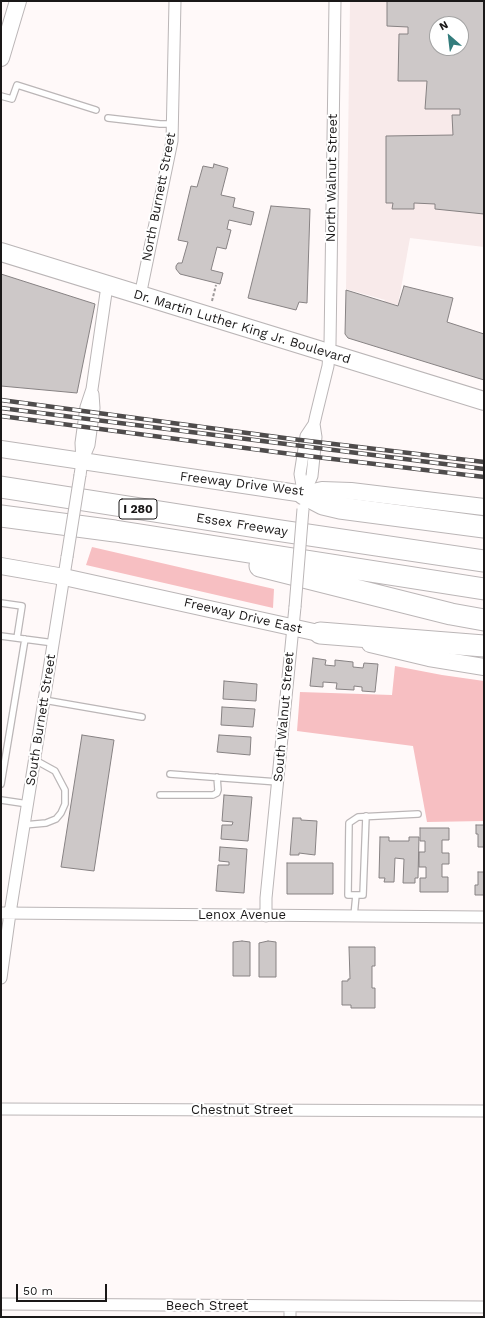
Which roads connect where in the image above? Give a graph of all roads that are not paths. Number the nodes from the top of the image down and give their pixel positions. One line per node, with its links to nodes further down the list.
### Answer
1 (18, 1): 4 (main road)
2 (174, 1): 8 (street, North Burnett Street)
3 (335, 1): 12 (street, North Walnut Street)
4 (2, 51)
5 (1, 96): 6 (lane)
6 (96, 110)
7 (108, 118): 8 (lane)
8 (173, 124): 11 (street, North Burnett Street)
9 (1, 252): 10 (main road, Dr. Martin Luther King Jr. Boulevard)
10 (108, 286): 11 (main road, Dr. Martin Luther King Jr. Boulevard); 15 (street, South Burnett Street)
11 (140, 296): 12 (main road, Dr. Martin Luther King Jr. Boulevard)
12 (329, 354): 13 (main road, Dr. Martin Luther King Jr. Boulevard); 17 (street, South Walnut Street)
13 (484, 401)
14 (1, 449): 15 (main road, Freeway Drive West)
15 (81, 469): 17 (main road, Freeway Drive West); 24 (street, South Burnett Street, bridge)
16 (1, 487): 22 (highway, Essex Freeway / I 280)
17 (304, 502): 18 (main road, Freeway Drive West); 20 (highway); 28 (street, South Walnut Street, bridge)
18 (484, 507)
19 (1, 516): 21 (highway, Essex Freeway / I 280)
20 (484, 527)
21 (115, 531): 25 (highway, Essex Freeway / I 280); 27 (highway)
22 (484, 561)
23 (1, 566): 24 (main road, Freeway Drive East)
24 (64, 577): 28 (main road, Freeway Drive East); 33 (street, South Burnett Street)
25 (484, 588)
26 (1, 603): 31 (lane)
27 (484, 620)
28 (292, 627): 29 (main road, Freeway Drive East); 41 (street, South Walnut Street)
29 (320, 633): 34 (highway); 35 (main road, Freeway Drive East)
30 (1, 636): 31 (lane)
31 (17, 638): 32 (lane)
32 (25, 639): 33 (lane); 42 (lane)
33 (54, 643): 36 (street, South Burnett Street)
34 (484, 646)
35 (484, 667)
36 (44, 700): 37 (lane); 38 (street, South Burnett Street)
37 (142, 717)
38 (35, 760): 45 (street, South Burnett Street); 48 (lane)
39 (170, 774): 40 (lane)
40 (217, 777): 41 (lane); 43 (lane)
41 (278, 782): 51 (street, South Walnut Street)
42 (1, 784)
43 (160, 795)
44 (1, 800): 45 (lane)
45 (28, 804): 48 (street, South Burnett Street)
46 (418, 814): 47 (lane)
47 (366, 816): 49 (lane); 49 (lane)
48 (24, 825): 50 (street, South Burnett Street)
49 (356, 895): 52 (lane)
50 (6, 913): 51 (street, Lenox Avenue); 54 (street, South Burnett Street)
51 (266, 916): 52 (street, Lenox Avenue)
52 (354, 916): 53 (street, Lenox Avenue)
53 (484, 917)
54 (1, 978)
55 (1, 1109): 56 (street, Chestnut Street)
56 (484, 1111)
57 (1, 1304): 59 (street, Beech Street)
58 (484, 1307): 59 (street, Beech Street)
59 (290, 1312)

